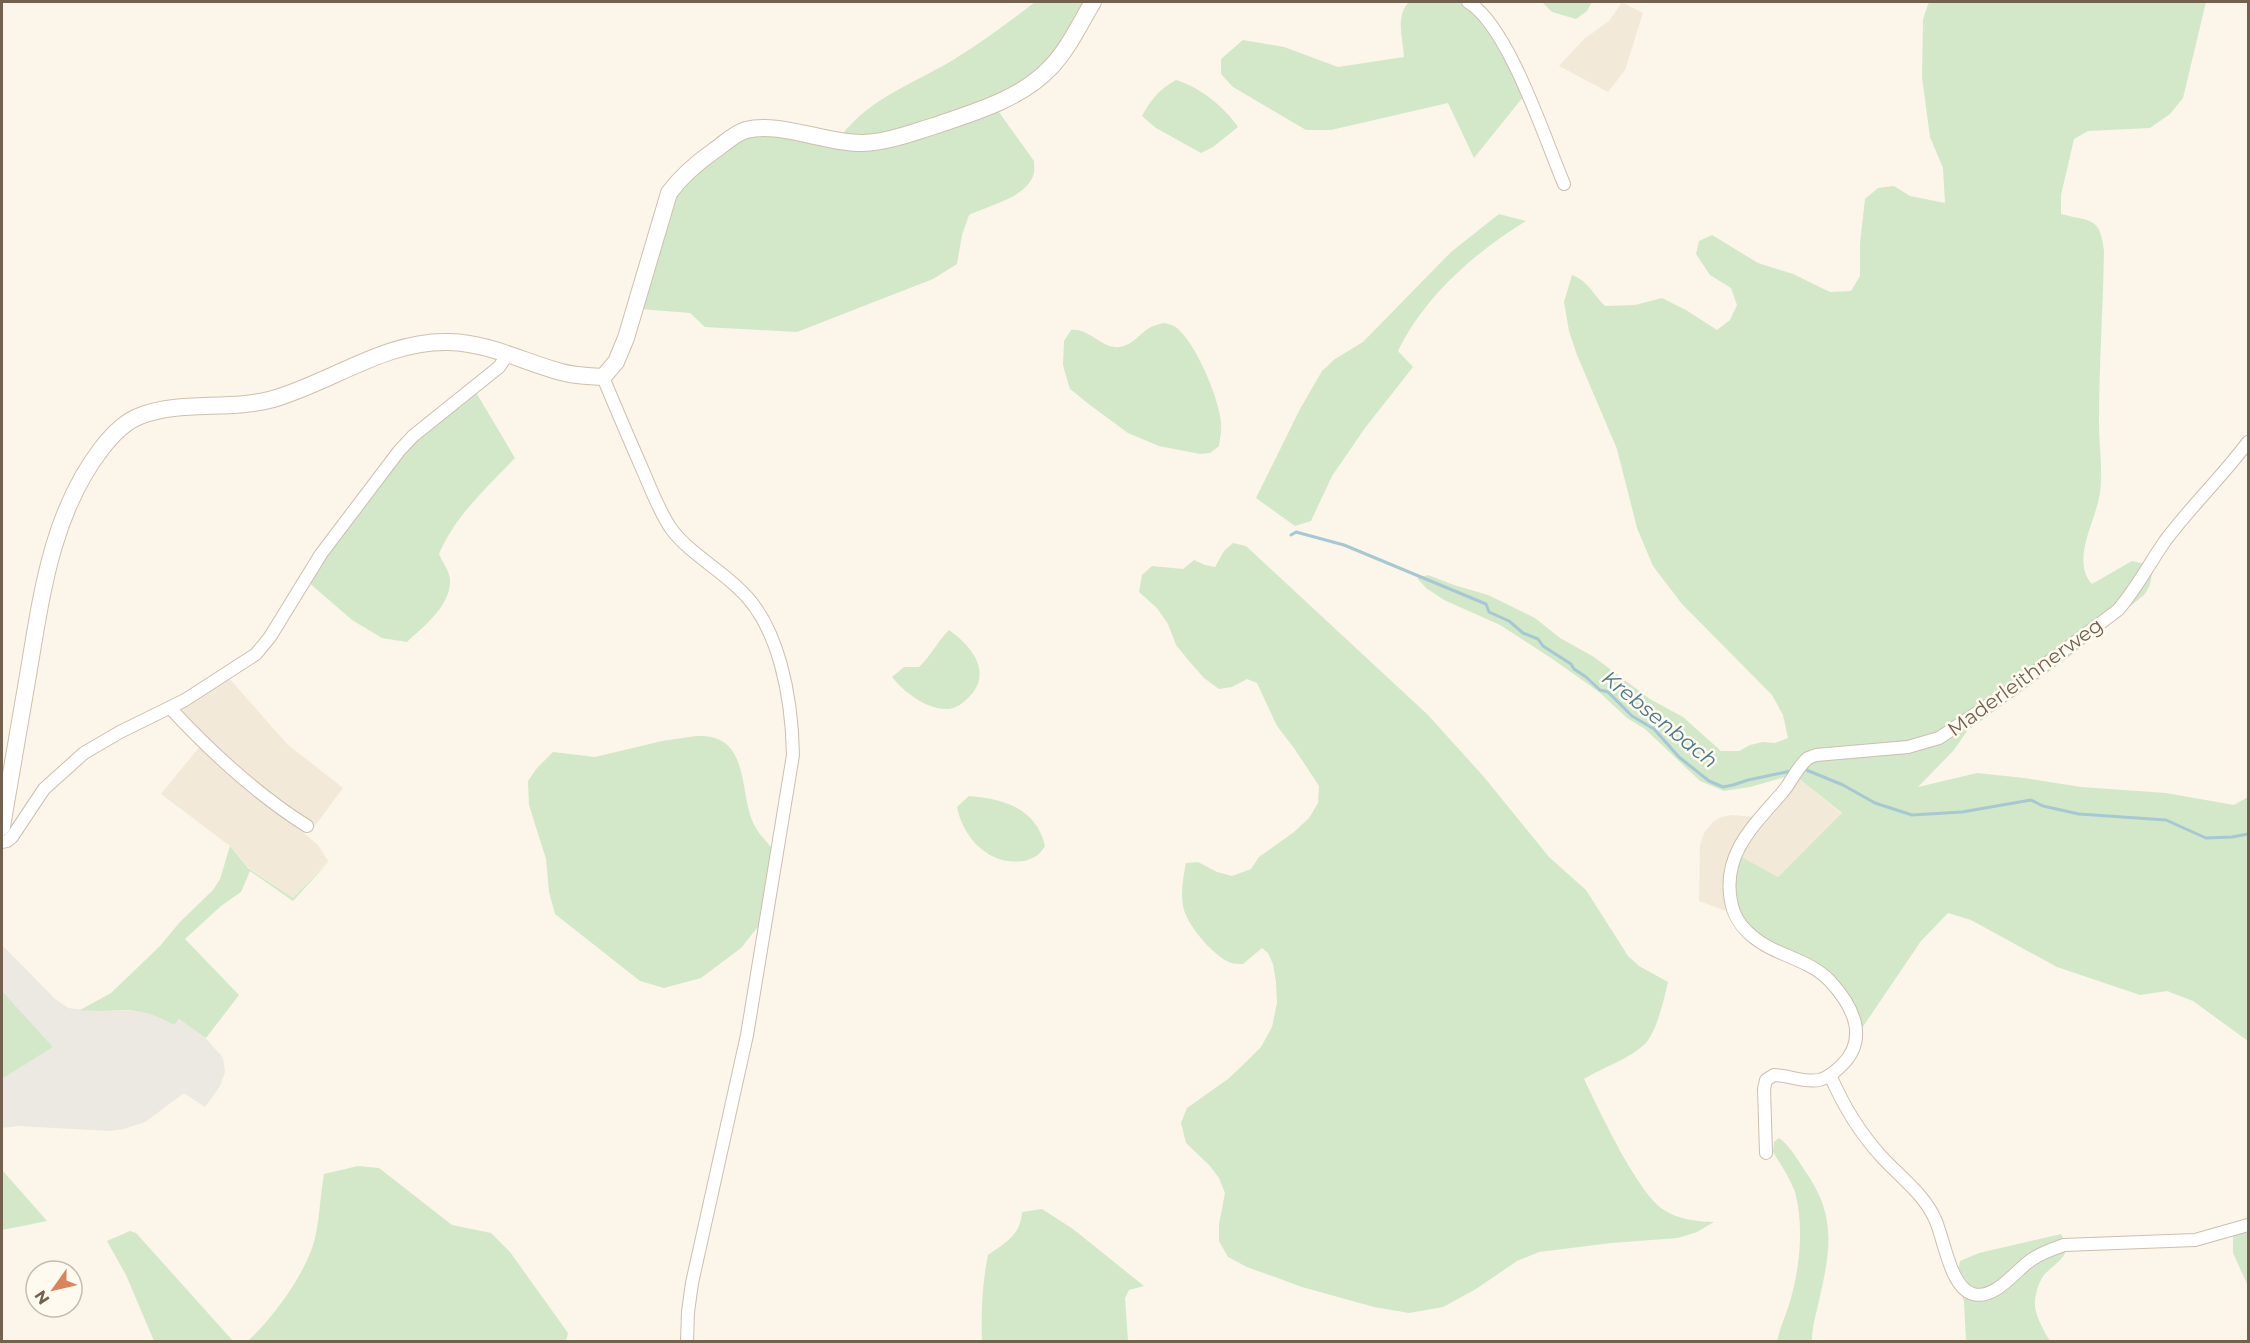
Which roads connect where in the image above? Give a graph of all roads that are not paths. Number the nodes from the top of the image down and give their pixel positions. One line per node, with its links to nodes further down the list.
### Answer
1 (1093, 2): 5 (street)
2 (1468, 2): 3 (street)
3 (1564, 184)
4 (508, 354): 5 (street); 7 (street); 9 (street)
5 (603, 376): 14 (street)
6 (2248, 442): 11 (street, Maderleithnerweg)
7 (170, 708): 8 (street); 10 (street)
8 (308, 826)
9 (2, 827)
10 (2, 842)
11 (1830, 1075): 12 (street); 13 (street)
12 (1766, 1153)
13 (2248, 1225)
14 (687, 1341)

